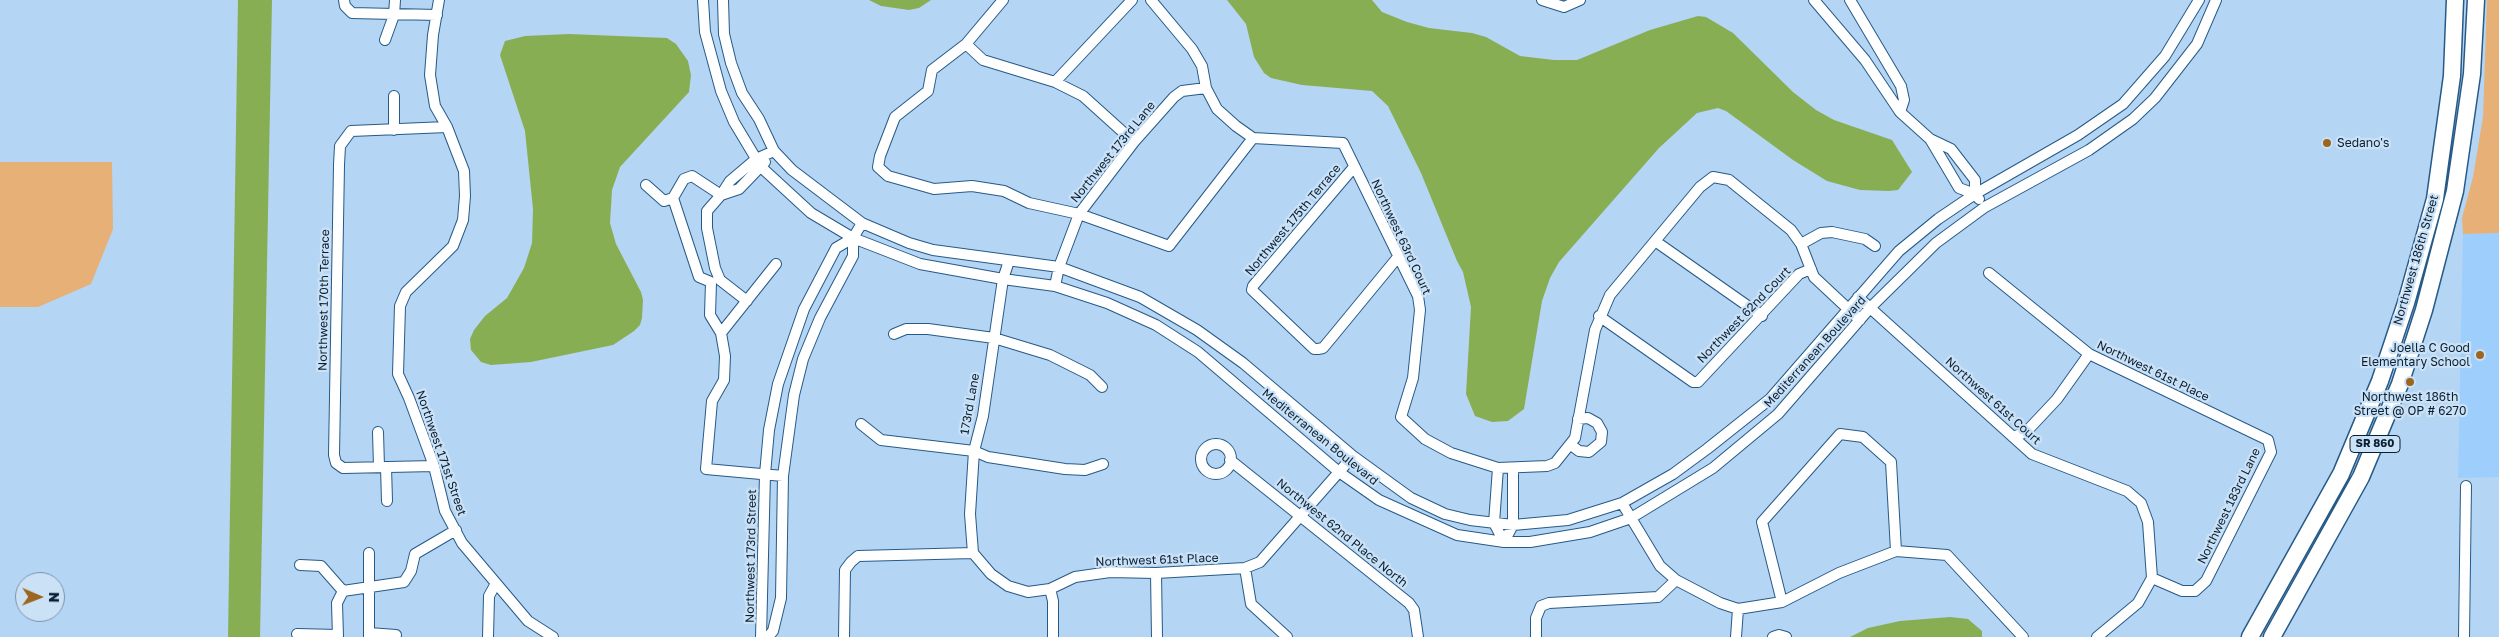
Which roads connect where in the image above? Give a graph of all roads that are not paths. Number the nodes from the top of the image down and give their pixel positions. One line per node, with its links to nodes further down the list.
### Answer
1 (344, 0): 17 (street)
2 (395, 0): 17 (street)
3 (439, 0): 18 (street, Northwest 171st Street)
4 (703, 0): 33 (street, Mediterranean Boulevard)
5 (723, 0): 32 (street, Mediterranean Boulevard)
6 (1003, 0): 20 (street)
7 (1132, 0): 21 (street)
8 (1151, 0): 22 (street)
9 (1542, 0): 10 (street)
10 (1580, 0)
11 (1814, 0): 24 (street)
12 (1850, 0): 24 (street)
13 (2199, 0): 36 (street, Mediterranean Boulevard)
14 (2216, 0): 39 (street, Mediterranean Boulevard)
15 (2455, 0): 25 (main road, Northwest 186th Street / SR 860)
16 (2476, 0): 27 (main road, Northwest 186th Street / SR 860)
17 (394, 15): 18 (street); 19 (street)
18 (437, 15): 26 (street, Northwest 171st Street)
19 (385, 40)
20 (966, 44): 21 (street); 40 (street)
21 (1055, 82): 31 (street)
22 (1206, 88): 29 (street); 31 (street, Northwest 173rd Lane)
23 (394, 96): 28 (street)
24 (1900, 112): 30 (street)
25 (2446, 126): 27 (main road); 57 (main road, Northwest 186th Street / SR 860)
26 (447, 127): 28 (street); 79 (street, Northwest 171st Street)
27 (2465, 128): 60 (main road, Northwest 186th Street / SR 860)
28 (394, 130): 80 (street, Northwest 170th Terrace)
29 (1253, 138): 34 (street, Northwest 63rd Court); 40 (street)
30 (1930, 139): 36 (street); 36 (street)
31 (1134, 142): 40 (street, Northwest 173rd Lane)
32 (774, 151): 33 (street); 41 (street, Mediterranean Boulevard)
33 (758, 163): 37 (street); 42 (street, Mediterranean Boulevard)
34 (1354, 167): 46 (street, Northwest 63rd Court); 46 (street, Northwest 175th Terrace)
35 (646, 185): 38 (street)
36 (1975, 194): 39 (street); 55 (street, Mediterranean Boulevard)
37 (721, 195): 38 (street); 52 (street)
38 (673, 198): 52 (street)
39 (1985, 207): 58 (street, Mediterranean Boulevard)
40 (1079, 214): 49 (street, Northwest 173rd Lane)
41 (862, 223): 42 (street, Northwest 173rd Street); 47 (street, Mediterranean Boulevard)
42 (853, 238): 53 (street, Mediterranean Boulevard); 84 (street, Northwest 173rd Street); 85 (street, Northwest 173rd Street)
43 (1654, 241): 44 (street, Northwest 63rd Court); 61 (street, Northwest 63rd Court); 62 (street)
44 (1801, 244): 45 (street); 50 (street)
45 (1875, 246)
46 (1398, 257): 81 (street, Northwest 63rd Court)
47 (1009, 261): 49 (street, Mediterranean Boulevard); 53 (street, 173rd Lane)
48 (776, 264): 56 (street)
49 (1058, 267): 54 (street, Northwest 173rd Lane); 76 (street, Mediterranean Boulevard)
50 (1811, 270): 59 (street); 62 (street, Northwest 62nd Court)
51 (1989, 273): 67 (street, Northwest 61st Place)
52 (714, 278): 56 (street); 64 (street)
53 (1003, 279): 54 (street, Mediterranean Boulevard); 66 (street, 173rd Lane)
54 (1054, 286): 83 (street, Mediterranean Boulevard)
55 (1858, 297): 58 (street, Northwest 61st Court); 59 (street, Mediterranean Boulevard)
56 (747, 301): 64 (street)
57 (2406, 304): 60 (main road); 89 (main road, Northwest 186th Street / SR 860)
58 (1870, 308): 63 (street, Mediterranean Boulevard); 72 (street, Northwest 61st Court)
59 (1848, 310): 63 (street); 88 (street, Mediterranean Boulevard)
60 (2424, 310): 93 (main road, Northwest 186th Street / SR 860)
61 (1599, 316): 62 (street, Northwest 62nd Court); 69 (street, Northwest 63rd Court)
62 (1762, 316)
63 (1860, 320): 91 (street, Mediterranean Boulevard)
64 (721, 333): 84 (street, Northwest 173rd Street)
65 (894, 334): 66 (street)
66 (994, 338): 68 (street); 75 (street, 173rd Lane)
67 (2089, 354): 72 (street); 73 (street, Northwest 61st Place)
68 (1102, 388)
69 (1578, 419): 74 (street, Northwest 63rd Court); 74 (street)
70 (862, 424): 75 (street)
71 (378, 432): 80 (street)
72 (2013, 438): 103 (street, Northwest 61st Court)
73 (2268, 440): 103 (street, Northwest 183rd Lane)
74 (1571, 445): 82 (street, Northwest 63rd Court)
75 (974, 451): 78 (street); 99 (street, 173rd Lane)
76 (1353, 456): 83 (street); 92 (street, Mediterranean Boulevard)
77 (1230, 460): 90 (street, Northwest 62nd Place North)
78 (1103, 464)
79 (434, 466): 80 (street); 95 (street, Northwest 171st Street)
80 (383, 467): 87 (street)
81 (1498, 468): 82 (street, Northwest 63rd Court); 92 (street)
82 (1513, 469): 94 (street)
83 (1339, 472): 90 (street); 96 (street, Mediterranean Boulevard)
84 (765, 474): 85 (street, Northwest 173rd Street); 117 (street, Northwest 173rd Street)
85 (783, 476): 118 (street, Northwest 173rd Street)
86 (2466, 486): 132 (street)
87 (387, 501)
88 (1622, 503): 91 (street); 94 (street, Mediterranean Boulevard)
89 (2318, 514): 93 (main road); 130 (main road, Northwest 186th Street / SR 860)
90 (1300, 518): 101 (street); 123 (street, Northwest 62nd Place North)
91 (1631, 518): 96 (street, Mediterranean Boulevard); 104 (street)
92 (1494, 523): 94 (street, Mediterranean Boulevard); 96 (street)
93 (2335, 523): 131 (main road, Northwest 186th Street / SR 860)
94 (1513, 525): 96 (street)
95 (456, 530): 105 (street, Northwest 171st Street); 106 (street)
96 (1504, 542)
97 (1896, 551): 109 (street); 109 (street); 128 (street)
98 (369, 552): 106 (street)
99 (973, 553): 107 (street, Northwest 61st Place); 119 (street)
100 (300, 565): 108 (street)
101 (1244, 568): 102 (street, Northwest 61st Place); 122 (street)
102 (1156, 573): 107 (street, Northwest 61st Place); 121 (street)
103 (2152, 578): 129 (street)
104 (1676, 580): 110 (street); 124 (street)
105 (495, 585): 115 (street); 116 (street, Northwest 171st Street)
106 (370, 586): 108 (street); 112 (street)
107 (1050, 589): 120 (street)
108 (343, 591): 114 (street)
109 (1782, 602): 110 (street)
110 (1738, 609): 125 (street)
111 (297, 634): 114 (street)
112 (369, 635): 113 (street)
113 (396, 635)
114 (338, 636)
115 (488, 637)
116 (553, 637)
117 (761, 637)
118 (768, 637)
119 (844, 637)
120 (1053, 637)
121 (1157, 637)
122 (1287, 637)
123 (1418, 637)
124 (1536, 637)
125 (1736, 637)
126 (1773, 637): 127 (street)
127 (1786, 637)
128 (2023, 637)
129 (2097, 637)
130 (2250, 637)
131 (2272, 637)
132 (2464, 637)

